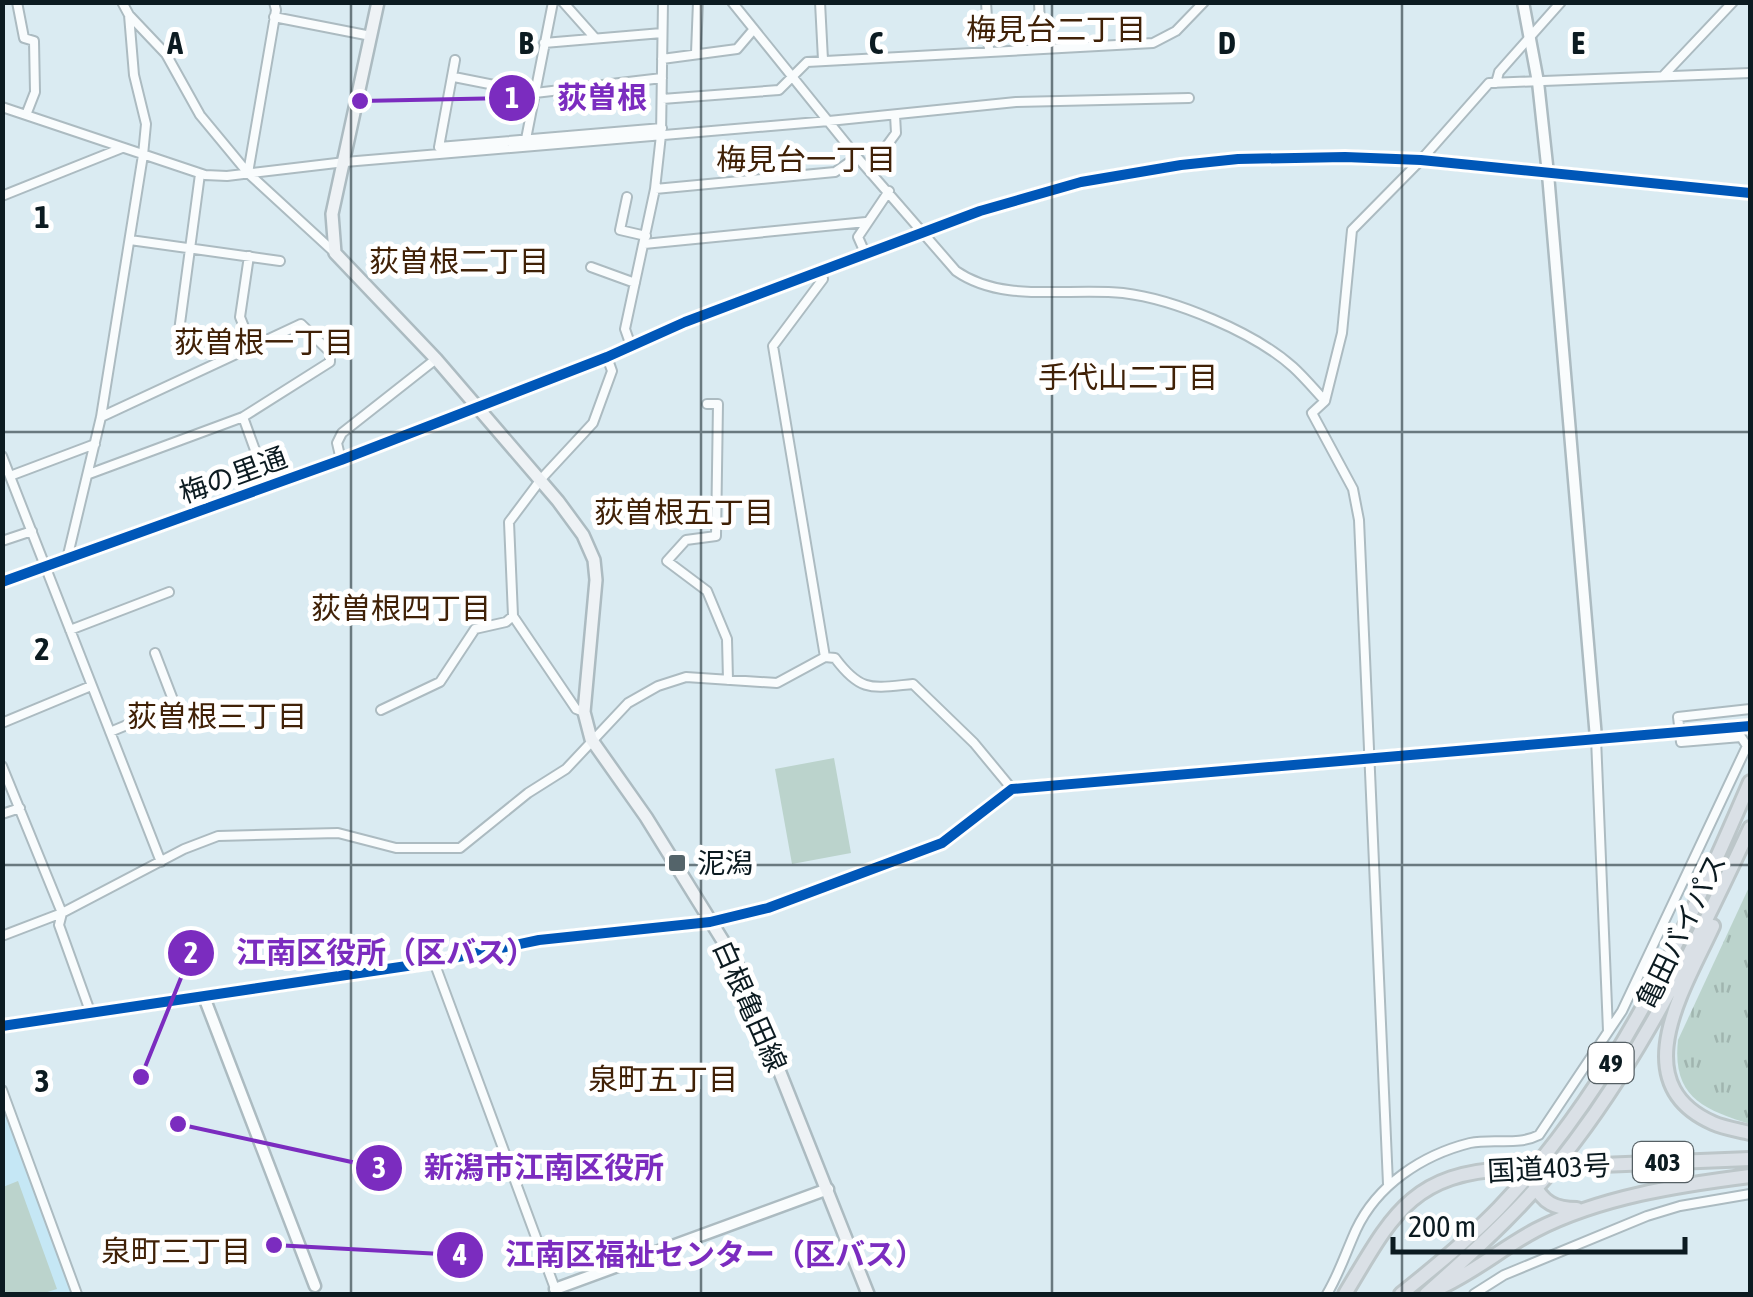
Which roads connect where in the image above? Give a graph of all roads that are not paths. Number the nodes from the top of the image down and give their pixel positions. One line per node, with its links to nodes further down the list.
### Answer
1 (17, 2): 42 (street)
2 (122, 2): 17 (street)
3 (274, 2): 18 (street)
4 (378, 2): 21 (main road)
5 (553, 2): 24 (street)
6 (563, 2): 23 (street)
7 (662, 2): 20 (street)
8 (698, 2): 27 (street)
9 (732, 2): 19 (street)
10 (820, 2): 30 (street)
11 (986, 2): 26 (street)
12 (1039, 2): 25 (street)
13 (1204, 2): 25 (street)
14 (1523, 2): 22 (street)
15 (1561, 2): 22 (street)
16 (1733, 2): 33 (street)
17 (129, 15): 48 (street); 53 (street)
18 (274, 17): 21 (street); 53 (street)
19 (754, 29): 27 (street); 32 (street)
20 (662, 33): 23 (street); 28 (street)
21 (371, 36): 51 (main road)
22 (1531, 36): 36 (street); 37 (street)
23 (594, 38): 24 (street)
24 (544, 43): 38 (street)
25 (1041, 49): 26 (street)
26 (989, 50): 30 (street)
27 (696, 53): 28 (street)
28 (662, 59): 35 (street)
29 (455, 60): 34 (street)
30 (822, 60): 32 (street)
31 (1750, 73): 33 (street)
32 (792, 75): 39 (street); 44 (street)
33 (1664, 75): 36 (street)
34 (454, 77): 38 (street); 46 (street)
35 (662, 78): 38 (street); 39 (street)
36 (1538, 82): 37 (street); 55 (street)
37 (1496, 83): 50 (street)
38 (535, 93): 46 (street)
39 (662, 98): 45 (street)
40 (1189, 98): 43 (street)
41 (2, 107): 42 (street)
42 (26, 115): 47 (street)
43 (895, 115): 44 (street); 52 (street)
44 (829, 122): 45 (street); 49 (street)
45 (661, 132): 46 (street); 51 (street); 56 (street)
46 (526, 139)
47 (122, 148): 48 (street); 59 (street)
48 (143, 155): 54 (street); 63 (street)
49 (857, 156): 52 (street); 56 (street)
50 (1421, 160): 55 (street, 梅の里通); 62 (street, 梅の里通); 78 (street)
51 (345, 162): 53 (street); 66 (main road)
52 (869, 170): 57 (street)
53 (248, 173): 54 (street); 66 (street)
54 (200, 174): 65 (street)
55 (1548, 174): 58 (street, 梅の里通); 109 (street)
56 (655, 189): 64 (street)
57 (889, 191): 61 (street); 62 (street)
58 (1750, 192)
59 (2, 196)
60 (627, 197): 64 (street)
61 (866, 222): 64 (street); 67 (street)
62 (926, 234): 67 (street, 梅の里通); 78 (street)
63 (130, 240): 65 (street); 81 (street)
64 (645, 240): 72 (street)
65 (190, 247): 68 (street); 73 (street)
66 (335, 253): 77 (main road, 白根亀田線)
67 (866, 255): 71 (street, 梅の里通)
68 (249, 256): 69 (street); 75 (street)
69 (280, 262)
70 (591, 268): 72 (street)
71 (821, 271): 74 (street, 梅の里通); 99 (street)
72 (634, 283): 74 (street)
73 (177, 346)
74 (631, 346): 76 (street, 梅の里通)
75 (252, 347): 81 (street); 82 (street)
76 (608, 356): 80 (street, 梅の里通); 88 (street)
77 (436, 359): 80 (main road, 白根亀田線); 85 (street)
78 (1325, 400): 111 (street)
79 (707, 404): 100 (street)
80 (476, 405): 85 (street, 梅の里通); 88 (main road, 白根亀田線)
81 (101, 417): 83 (street)
82 (243, 417): 86 (street); 89 (street)
83 (96, 444): 86 (street); 87 (street)
84 (2, 456): 87 (street)
85 (341, 460): 89 (street, 梅の里通)
86 (89, 474): 92 (street)
87 (10, 476): 90 (street)
88 (540, 483): 96 (street); 104 (main road, 白根亀田線)
89 (268, 486): 92 (street, 梅の里通)
90 (32, 531): 91 (street); 93 (street)
91 (2, 541)
92 (66, 558): 93 (street, 梅の里通)
93 (46, 566): 94 (street, 梅の里通); 97 (street)
94 (2, 582)
95 (169, 592): 97 (street)
96 (513, 616): 103 (street); 104 (street)
97 (70, 630): 101 (street)
98 (156, 653): 108 (street)
99 (825, 657): 100 (street); 114 (street)
100 (728, 680): 110 (street)
101 (91, 686): 105 (street); 108 (street)
102 (1750, 708): 107 (street)
103 (381, 710)
104 (584, 712): 110 (main road, 白根亀田線)
105 (2, 723)
106 (1750, 726): 107 (street)
107 (1678, 731): 109 (street); 126 (street)
108 (110, 732): 118 (street)
109 (1596, 738): 111 (street); 126 (street)
110 (592, 739): 118 (street); 120 (main road, 白根亀田線)
111 (1371, 760): 114 (street); 132 (street)
112 (2, 766): 115 (street)
113 (1750, 782): 130 (highway, 亀田バイパス / 49)
114 (1012, 789): 120 (street)
115 (20, 808): 116 (street); 119 (street)
116 (2, 814)
117 (1750, 829): 128 (highway); 134 (highway, 亀田バイパス / 49)
118 (160, 862): 119 (street)
119 (62, 913): 121 (street); 124 (street)
120 (710, 922): 122 (street); 133 (main road, 白根亀田線)
121 (2, 936)
122 (434, 962): 123 (street); 138 (street)
123 (204, 997): 124 (street); 137 (street)
124 (91, 1014): 125 (street)
125 (2, 1026)
126 (1608, 1032): 132 (street)
127 (2, 1090): 139 (street)
128 (1750, 1134)
129 (1750, 1158): 143 (highway, 国道403号 / 403, bridge)
130 (1532, 1170): 134 (highway, 国道403号); 144 (highway, 亀田バイパス / 49)
131 (1750, 1176): 136 (highway, 国道403号 / 403)
132 (1388, 1184): 142 (street)
133 (828, 1189): 138 (street); 141 (main road, 白根亀田線)
134 (1536, 1189): 136 (highway, 国道403号); 145 (highway, 亀田バイパス / 49)
135 (1750, 1194): 146 (street)
136 (1590, 1209): 145 (highway, 国道403号 / 403)
137 (315, 1286)
138 (556, 1292): 140 (street)
139 (77, 1294)
140 (541, 1294)
141 (868, 1294)
142 (1327, 1294)
143 (1345, 1294)
144 (1401, 1294)
145 (1428, 1294)
146 (1474, 1294)

